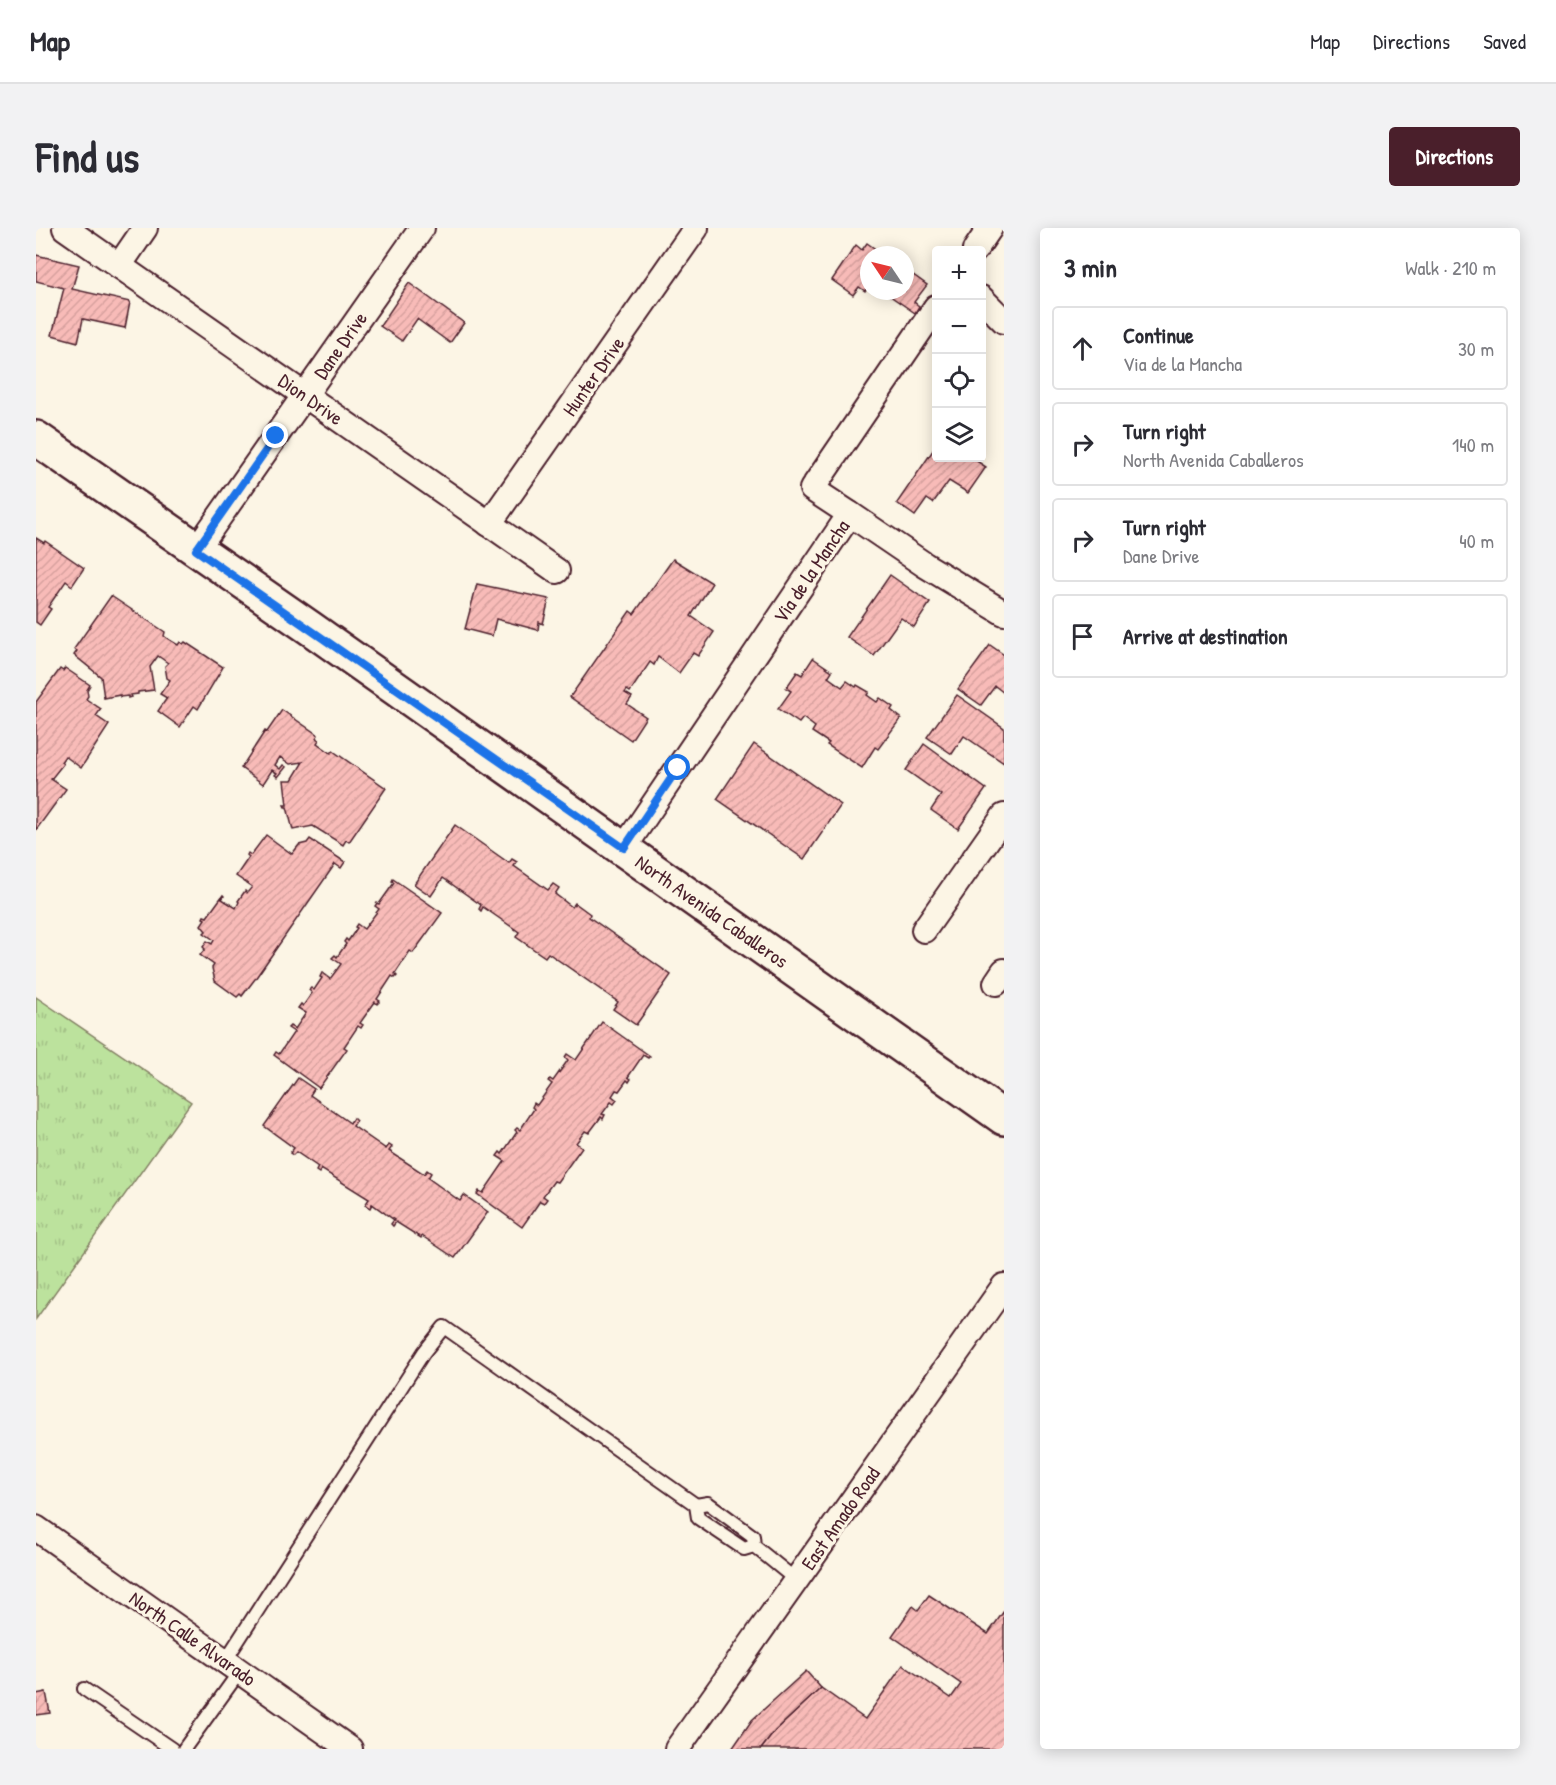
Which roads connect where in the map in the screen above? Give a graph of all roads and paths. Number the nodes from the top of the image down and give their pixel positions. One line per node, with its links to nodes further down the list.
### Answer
1 (65, 228): 7 (street, Dion Drive)
2 (146, 228): 7 (street)
3 (422, 228): 11 (street, Dane Drive)
4 (696, 228): 14 (street, Hunter Drive)
5 (990, 228): 6 (street)
6 (978, 246)
7 (119, 266): 11 (street, Dion Drive)
8 (983, 300): 10 (street)
9 (932, 313): 13 (street, Via de la Mancha)
10 (1004, 321)
11 (305, 394): 14 (street, Dion Drive); 15 (street, Dane Drive)
12 (36, 438): 15 (street, North Avenida Caballeros)
13 (850, 514): 17 (street); 19 (street, Via de la Mancha)
14 (489, 524): 16 (street, Dion Drive)
15 (196, 550): 19 (street, North Avenida Caballeros)
16 (557, 571)
17 (1004, 613)
18 (1004, 816): 20 (street)
19 (624, 848): 21 (street, North Avenida Caballeros)
20 (924, 930)
21 (1004, 1118)
22 (1004, 1286): 24 (street, East Amado Road)
23 (36, 1528): 25 (street, North Calle Alvarado)
24 (796, 1580): 25 (lane); 30 (street, East Amado Road)
25 (232, 1666): 28 (lane); 29 (street, North Calle Alvarado)
26 (84, 1689): 27 (lane)
27 (172, 1749)
28 (184, 1749)
29 (350, 1749)
30 (677, 1749)

